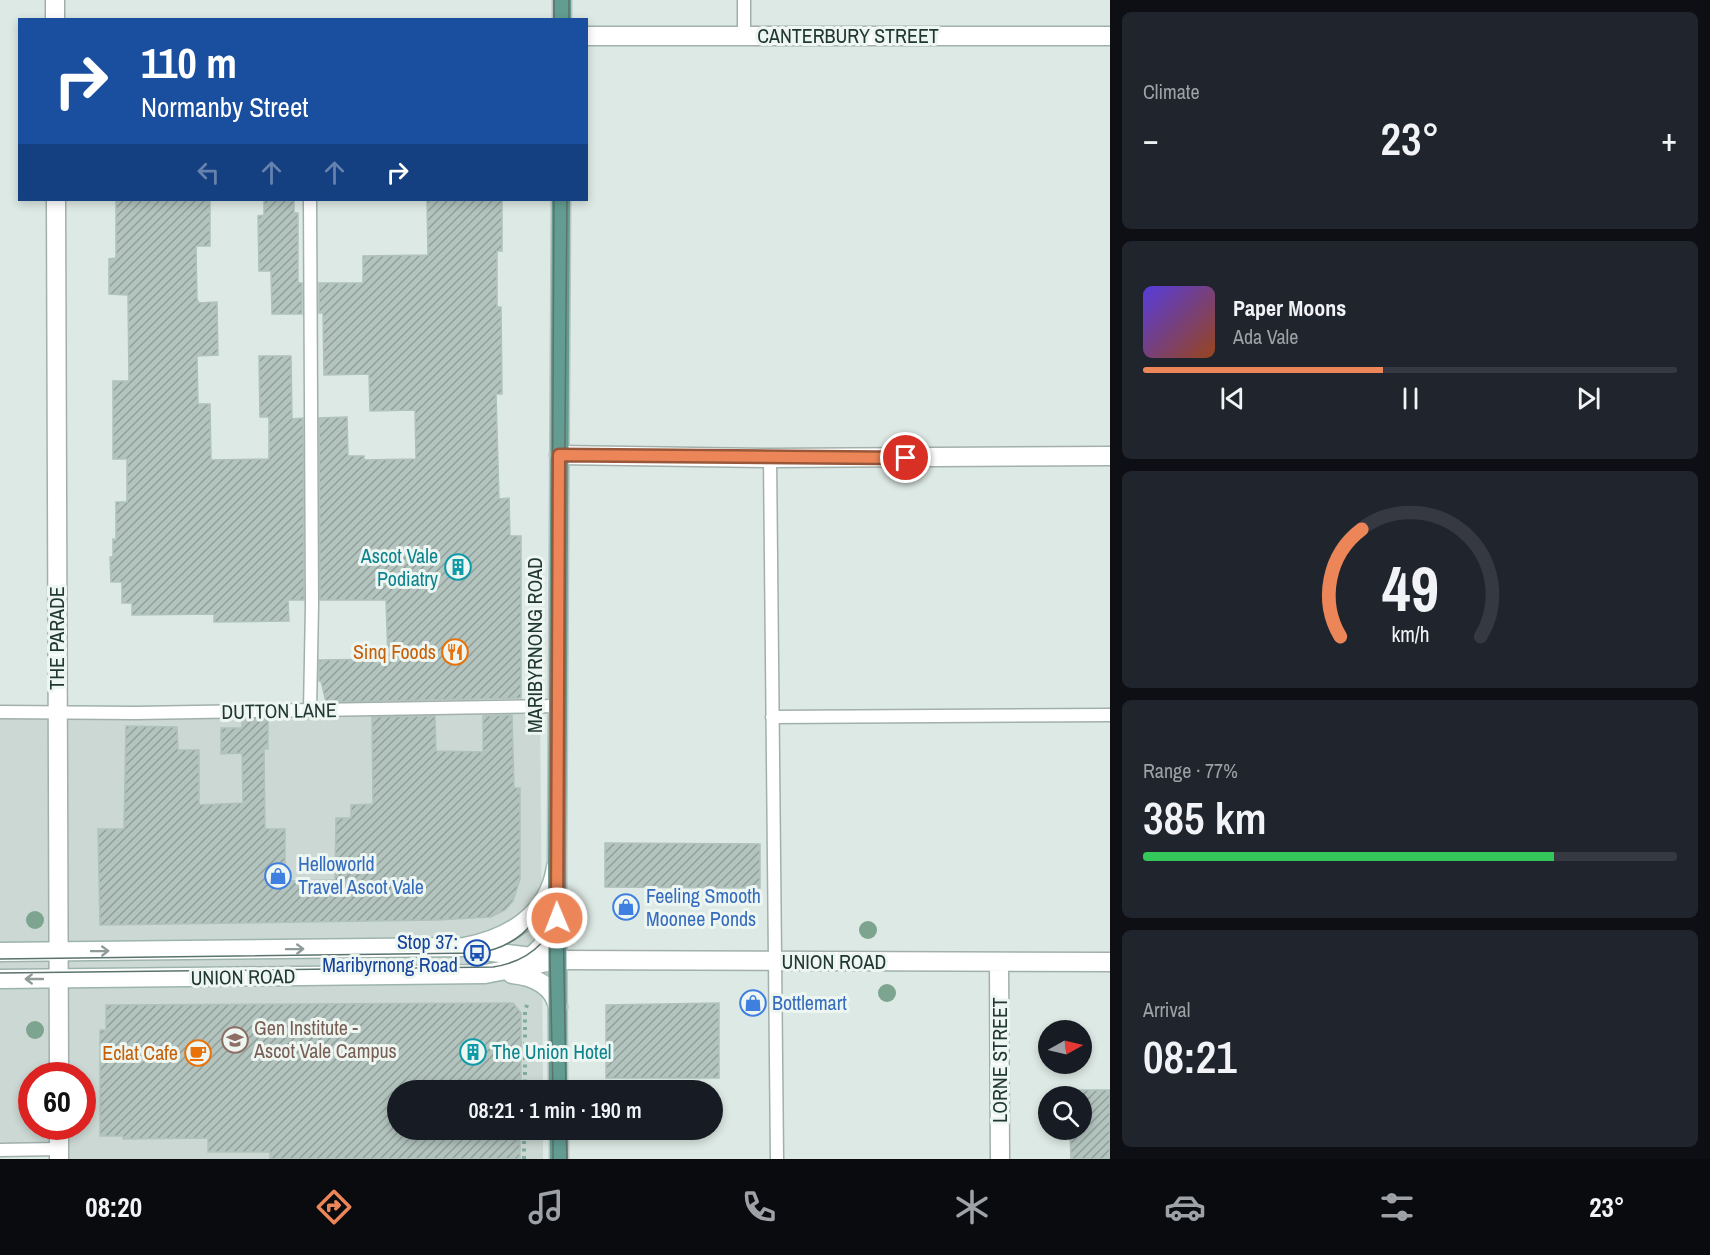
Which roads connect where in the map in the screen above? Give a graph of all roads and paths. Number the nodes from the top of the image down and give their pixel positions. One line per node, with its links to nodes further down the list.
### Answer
1 (55, 0): 4 (street)
2 (562, 0): 5 (main road)
3 (744, 0): 7 (lane)
4 (55, 18)
5 (562, 18)
6 (588, 36): 7 (street, CANTERBURY STREET)
7 (744, 36): 8 (street, CANTERBURY STREET)
8 (1110, 36)
9 (56, 201): 16 (street, THE PARADE)
10 (310, 201): 17 (lane)
11 (561, 201): 12 (main road, MARIBYRNONG ROAD)
12 (559, 455): 14 (street); 15 (main road, MARIBYRNONG ROAD)
13 (1110, 456): 14 (street)
14 (770, 458): 20 (lane)
15 (558, 706): 17 (lane, DUTTON LANE); 21 (main road, MARIBYRNONG ROAD)
16 (57, 711): 17 (lane, DUTTON LANE); 18 (lane, DUTTON LANE); 25 (street, THE PARADE)
17 (310, 711)
18 (0, 712)
19 (1110, 715): 20 (lane)
20 (772, 717): 28 (lane)
21 (557, 861): 22 (main road, MARIBYRNONG ROAD); 23 (street, UNION ROAD)
22 (557, 908): 26 (street); 27 (main road, MARIBYRNONG ROAD)
23 (441, 948): 25 (street, UNION ROAD, one-way to 23); 26 (street, UNION ROAD)
24 (0, 952): 25 (street, UNION ROAD)
25 (60, 952): 32 (street, THE PARADE)
26 (533, 956): 27 (street, UNION ROAD); 31 (street)
27 (558, 960): 28 (street, UNION ROAD); 31 (street, UNION ROAD); 35 (main road, MARIBYRNONG ROAD)
28 (775, 962): 29 (street, UNION ROAD); 45 (lane)
29 (999, 962): 30 (street, UNION ROAD); 46 (street, LORNE STREET)
30 (1110, 962)
31 (492, 974): 32 (street, UNION ROAD); 35 (street, UNION ROAD)
32 (59, 979): 33 (street, UNION ROAD, one-way to 33); 36 (street, THE PARADE)
33 (0, 980)
34 (529, 998): 37 (path)
35 (558, 1007): 38 (main road, MARIBYRNONG ROAD)
36 (59, 1062)
37 (525, 1080)
38 (558, 1080)
39 (524, 1140): 43 (path)
40 (559, 1140): 44 (main road)
41 (0, 1150): 42 (lane)
42 (59, 1154)
43 (524, 1159)
44 (559, 1159)
45 (777, 1159)
46 (1000, 1159)

